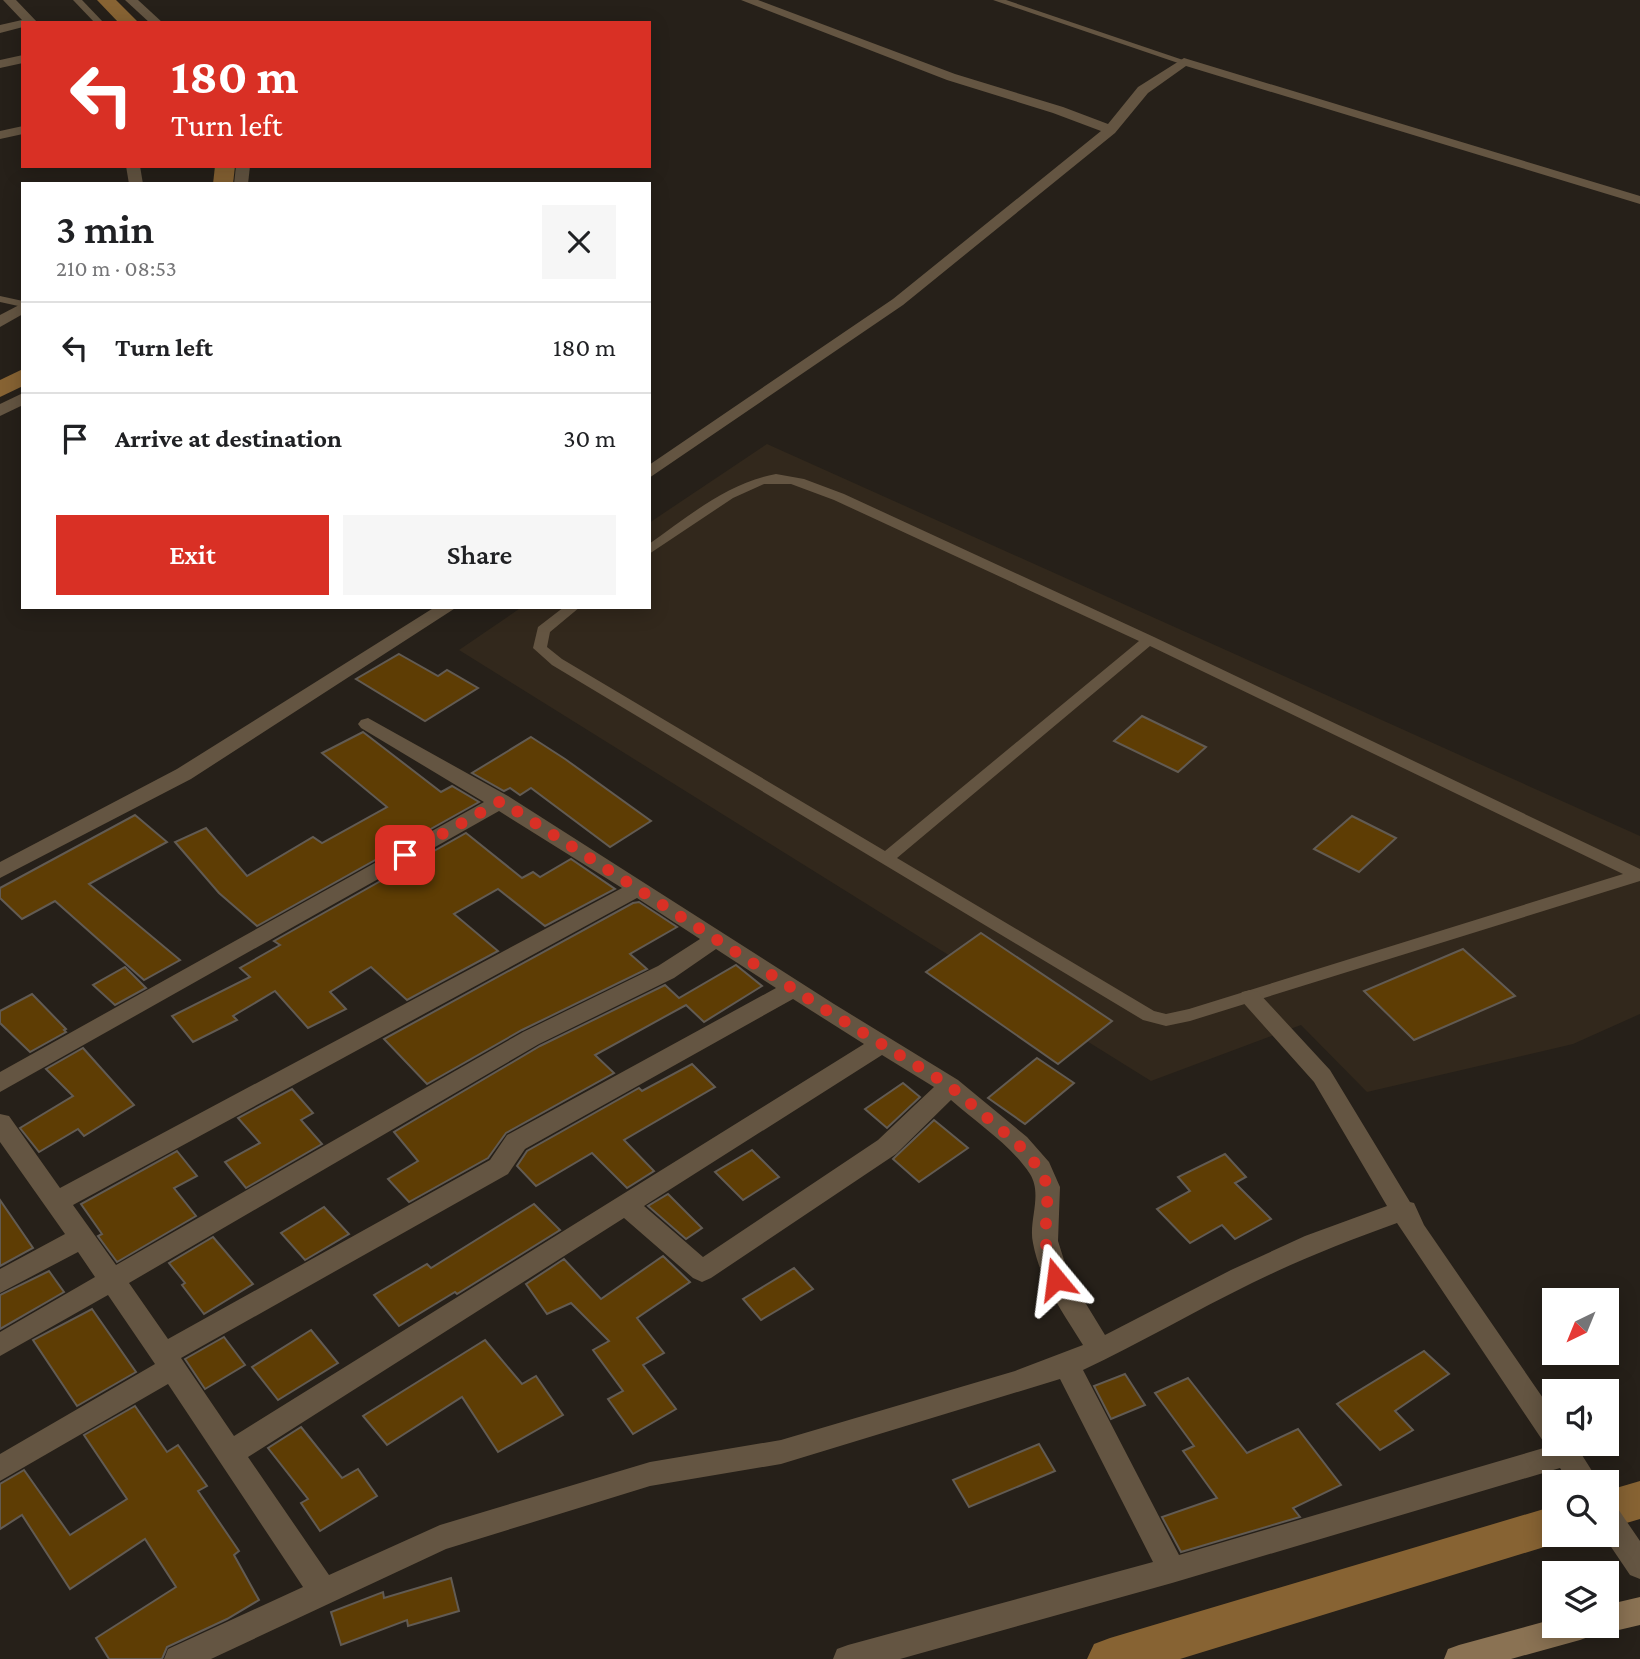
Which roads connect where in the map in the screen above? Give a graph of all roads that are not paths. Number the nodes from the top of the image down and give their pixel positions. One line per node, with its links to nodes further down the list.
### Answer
1 (9, 0): 6 (street)
2 (77, 0): 7 (lane)
3 (131, 0): 8 (street)
4 (747, 0): 15 (street)
5 (997, 0): 12 (lane)
6 (25, 21)
7 (98, 21)
8 (155, 21)
9 (21, 24): 10 (street)
10 (0, 29)
11 (21, 59): 13 (street)
12 (1184, 62): 15 (street); 17 (street)
13 (0, 64)
14 (21, 130): 16 (street)
15 (1110, 130): 24 (street)
16 (0, 135)
17 (1640, 200)
18 (0, 299): 19 (lane)
19 (21, 305)
20 (21, 307): 21 (street)
21 (0, 323)
22 (21, 399): 23 (street)
23 (0, 411)
24 (651, 472)
25 (651, 549): 28 (lane)
26 (445, 609): 32 (street)
27 (570, 609): 31 (lane)
28 (1149, 640): 31 (lane); 33 (lane)
29 (368, 724): 30 (street)
30 (501, 801): 34 (street); 39 (street)
31 (885, 859): 37 (lane)
32 (0, 871)
33 (1639, 876): 37 (lane)
34 (638, 888): 35 (street); 42 (street)
35 (716, 939): 36 (street); 46 (street)
36 (793, 989): 38 (street); 50 (street)
37 (1250, 998): 44 (street)
38 (882, 1044): 40 (street); 43 (street)
39 (0, 1083)
40 (950, 1086): 43 (street); 49 (street)
41 (2, 1129): 42 (street)
42 (57, 1202): 45 (street)
43 (627, 1206): 54 (street)
44 (1405, 1210): 49 (street); 52 (street)
45 (82, 1237): 46 (street); 47 (street)
46 (113, 1281): 48 (street); 50 (street)
47 (0, 1282)
48 (0, 1345)
49 (1099, 1349): 51 (street)
50 (168, 1362): 54 (street); 55 (street)
51 (1067, 1365): 58 (street); 59 (street)
52 (1542, 1420)
53 (1542, 1450): 58 (street)
54 (229, 1454): 59 (street)
55 (0, 1469)
56 (1619, 1535): 57 (street)
57 (1640, 1566)
58 (1172, 1570): 64 (street)
59 (324, 1593): 63 (street)
60 (1640, 1611): 61 (street)
61 (1619, 1616)
62 (1542, 1636): 65 (street)
63 (178, 1659)
64 (848, 1659)
65 (1459, 1659)

